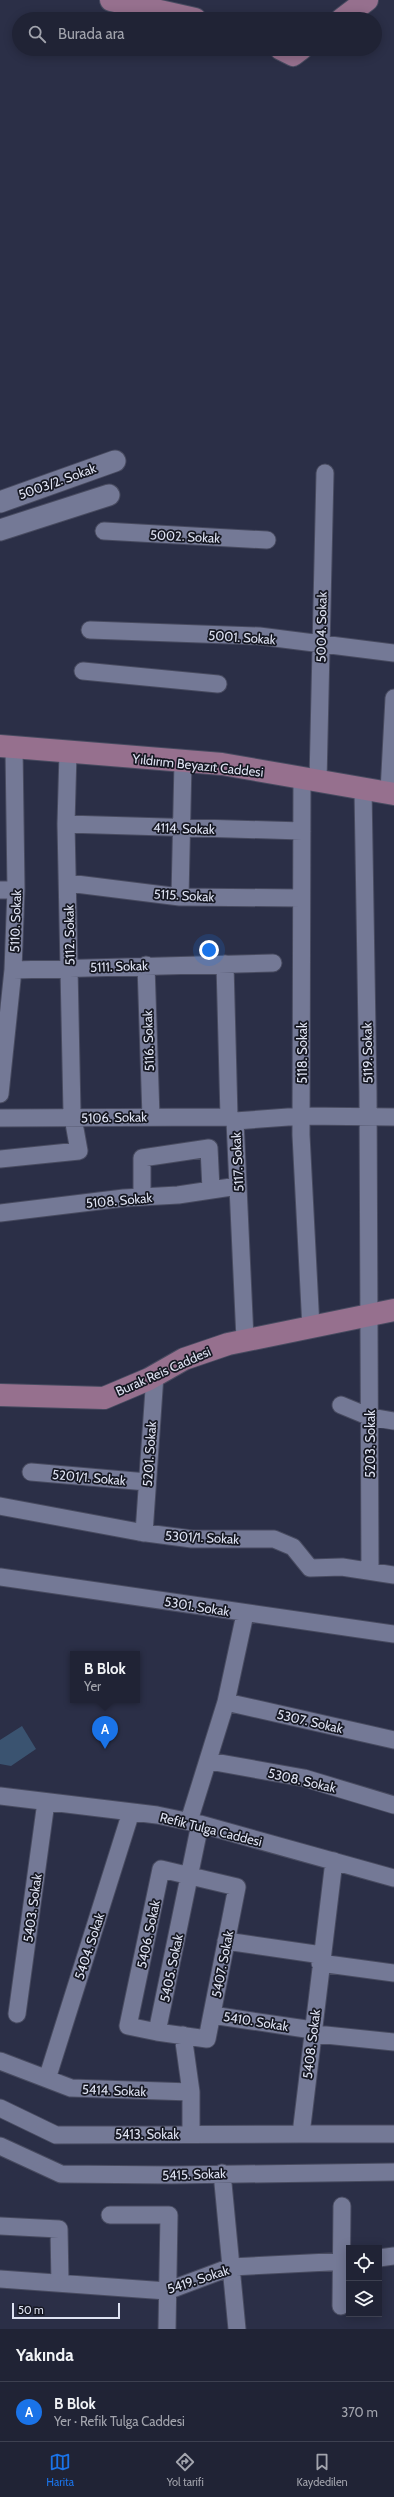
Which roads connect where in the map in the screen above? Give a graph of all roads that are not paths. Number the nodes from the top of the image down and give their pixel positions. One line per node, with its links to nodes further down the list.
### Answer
1 (111, 0): 3 (main road)
2 (367, 0): 4 (main road)
3 (164, 12)
4 (351, 12)
5 (115, 461): 8 (street, 5003/2. Sokak)
6 (325, 473): 13 (street, 5004. Sokak)
7 (109, 495): 9 (street)
8 (0, 502)
9 (0, 530)
10 (104, 531): 11 (street, 5002. Sokak)
11 (267, 540)
12 (90, 630): 13 (street, 5001. Sokak)
13 (320, 645): 14 (street, 5001. Sokak); 21 (street, 5004. Sokak)
14 (394, 653)
15 (83, 671): 16 (street)
16 (218, 684)
17 (394, 698): 23 (street)
18 (7, 747): 19 (main road, Yıldırım Beyazıt Caddesi); 28 (street, 5110. Sokak)
19 (68, 752): 20 (main road, Yıldırım Beyazıt Caddesi); 24 (street, 5112. Sokak)
20 (183, 762): 21 (main road, Yıldırım Beyazıt Caddesi); 25 (street)
21 (310, 779): 22 (main road, Yıldırım Beyazıt Caddesi); 26 (street, 5118. Sokak)
22 (363, 789): 23 (main road, Yıldırım Beyazıt Caddesi); 42 (street, 5119. Sokak)
23 (392, 793)
24 (66, 824): 25 (street, 4114. Sokak); 27 (street, 5112. Sokak)
25 (182, 828): 26 (street, 4114. Sokak); 29 (street)
26 (302, 831): 30 (street, 5118. Sokak)
27 (68, 883): 29 (street, 5115. Sokak); 34 (street, 5112. Sokak)
28 (8, 890): 35 (street, 5110. Sokak)
29 (180, 898): 30 (street, 5115. Sokak)
30 (301, 898): 37 (street, 5118. Sokak)
31 (273, 963): 32 (street, 5111. Sokak)
32 (225, 964): 33 (street, 5111. Sokak); 43 (street, 5117. Sokak)
33 (146, 965): 34 (street, 5111. Sokak); 38 (street, 5116. Sokak)
34 (69, 968): 35 (street, 5111. Sokak); 41 (street, 5112. Sokak)
35 (13, 970): 36 (street, 5110. Sokak)
36 (0, 1094)
37 (302, 1116): 42 (street, 5106. Sokak); 43 (street, 5106. Sokak); 51 (street, 5118. Sokak)
38 (151, 1117): 41 (street, 5106. Sokak); 43 (street, 5106. Sokak)
39 (394, 1117): 42 (street, 5106. Sokak)
40 (0, 1118): 41 (street, 5106. Sokak)
41 (74, 1118): 44 (street, 5112. Sokak)
42 (368, 1118): 50 (street, 5119. Sokak)
43 (232, 1119): 45 (street, 5117. Sokak)
44 (0, 1159)
45 (238, 1186): 46 (street, 5108. Sokak); 52 (street, 5117. Sokak)
46 (211, 1189): 47 (street, 5108. Sokak); 47 (street)
47 (142, 1197): 48 (street, 5108. Sokak)
48 (0, 1213)
49 (394, 1310): 50 (main road, Burak Reis Caddesi)
50 (368, 1317): 51 (main road, Burak Reis Caddesi); 56 (street, 5203. Sokak)
51 (310, 1328): 52 (main road, Burak Reis Caddesi)
52 (245, 1339): 53 (main road, Burak Reis Caddesi)
53 (155, 1375): 54 (main road, Burak Reis Caddesi); 59 (street, 5201. Sokak)
54 (0, 1395)
55 (341, 1405): 56 (street)
56 (370, 1417): 57 (street); 62 (street, 5203. Sokak)
57 (394, 1421)
58 (32, 1472): 59 (street, 5201/1. Sokak)
59 (147, 1482): 61 (street, 5201. Sokak)
60 (0, 1506): 61 (street, 5301/1. Sokak)
61 (144, 1533): 62 (street, 5301/1. Sokak)
62 (370, 1570): 63 (street, 5301/1. Sokak)
63 (394, 1575)
64 (0, 1577): 65 (street, 5301. Sokak)
65 (245, 1614): 66 (street, 5301. Sokak); 67 (street)
66 (394, 1634)
67 (226, 1702): 68 (street, 5307. Sokak); 69 (street)
68 (394, 1740)
69 (209, 1761): 72 (street, 5308. Sokak); 74 (street)
70 (0, 1796): 71 (street, Refik Tulga Caddesi)
71 (46, 1802): 73 (street, Refik Tulga Caddesi); 81 (street, 5403. Sokak)
72 (394, 1806)
73 (131, 1812): 74 (street, Refik Tulga Caddesi); 88 (street, 5404. Sokak)
74 (195, 1822): 75 (street, Refik Tulga Caddesi); 76 (street, 5405. Sokak)
75 (334, 1861): 77 (street, Refik Tulga Caddesi); 79 (street, 5408. Sokak)
76 (190, 1876): 78 (street, 5407. Sokak); 83 (street, 5405. Sokak); 83 (street, 5406. Sokak)
77 (394, 1878)
78 (226, 1941): 79 (street); 82 (street, 5407. Sokak)
79 (321, 1959): 80 (street); 84 (street, 5408. Sokak)
80 (394, 1973)
81 (17, 2014)
82 (212, 2015): 84 (street, 5410. Sokak); 85 (street, 5407. Sokak)
83 (157, 2032): 85 (street, 5407. Sokak)
84 (312, 2032): 86 (street, 5410. Sokak); 92 (street, 5408. Sokak)
85 (183, 2035): 89 (street)
86 (394, 2042)
87 (0, 2061): 88 (street, 5414. Sokak)
88 (47, 2079): 89 (street, 5414. Sokak)
89 (191, 2092): 91 (street)
90 (0, 2108): 91 (street, 5413. Sokak)
91 (190, 2134): 92 (street, 5413. Sokak)
92 (301, 2134): 93 (street)
93 (394, 2134)
94 (0, 2146): 96 (street, 5415. Sokak)
95 (394, 2172): 96 (street, 5415. Sokak)
96 (222, 2173): 103 (street)
97 (342, 2206): 102 (street)
98 (110, 2215): 106 (street)
99 (0, 2226): 105 (street)
100 (394, 2256): 101 (street)
101 (382, 2258)
102 (345, 2261): 103 (street, 5419. Sokak); 107 (street)
103 (231, 2267): 106 (street, 5419. Sokak); 109 (street)
104 (0, 2279): 105 (street, 5419. Sokak)
105 (60, 2283): 106 (street, 5419. Sokak)
106 (167, 2291): 108 (street)
107 (341, 2306)
108 (167, 2329)
109 (237, 2329)

